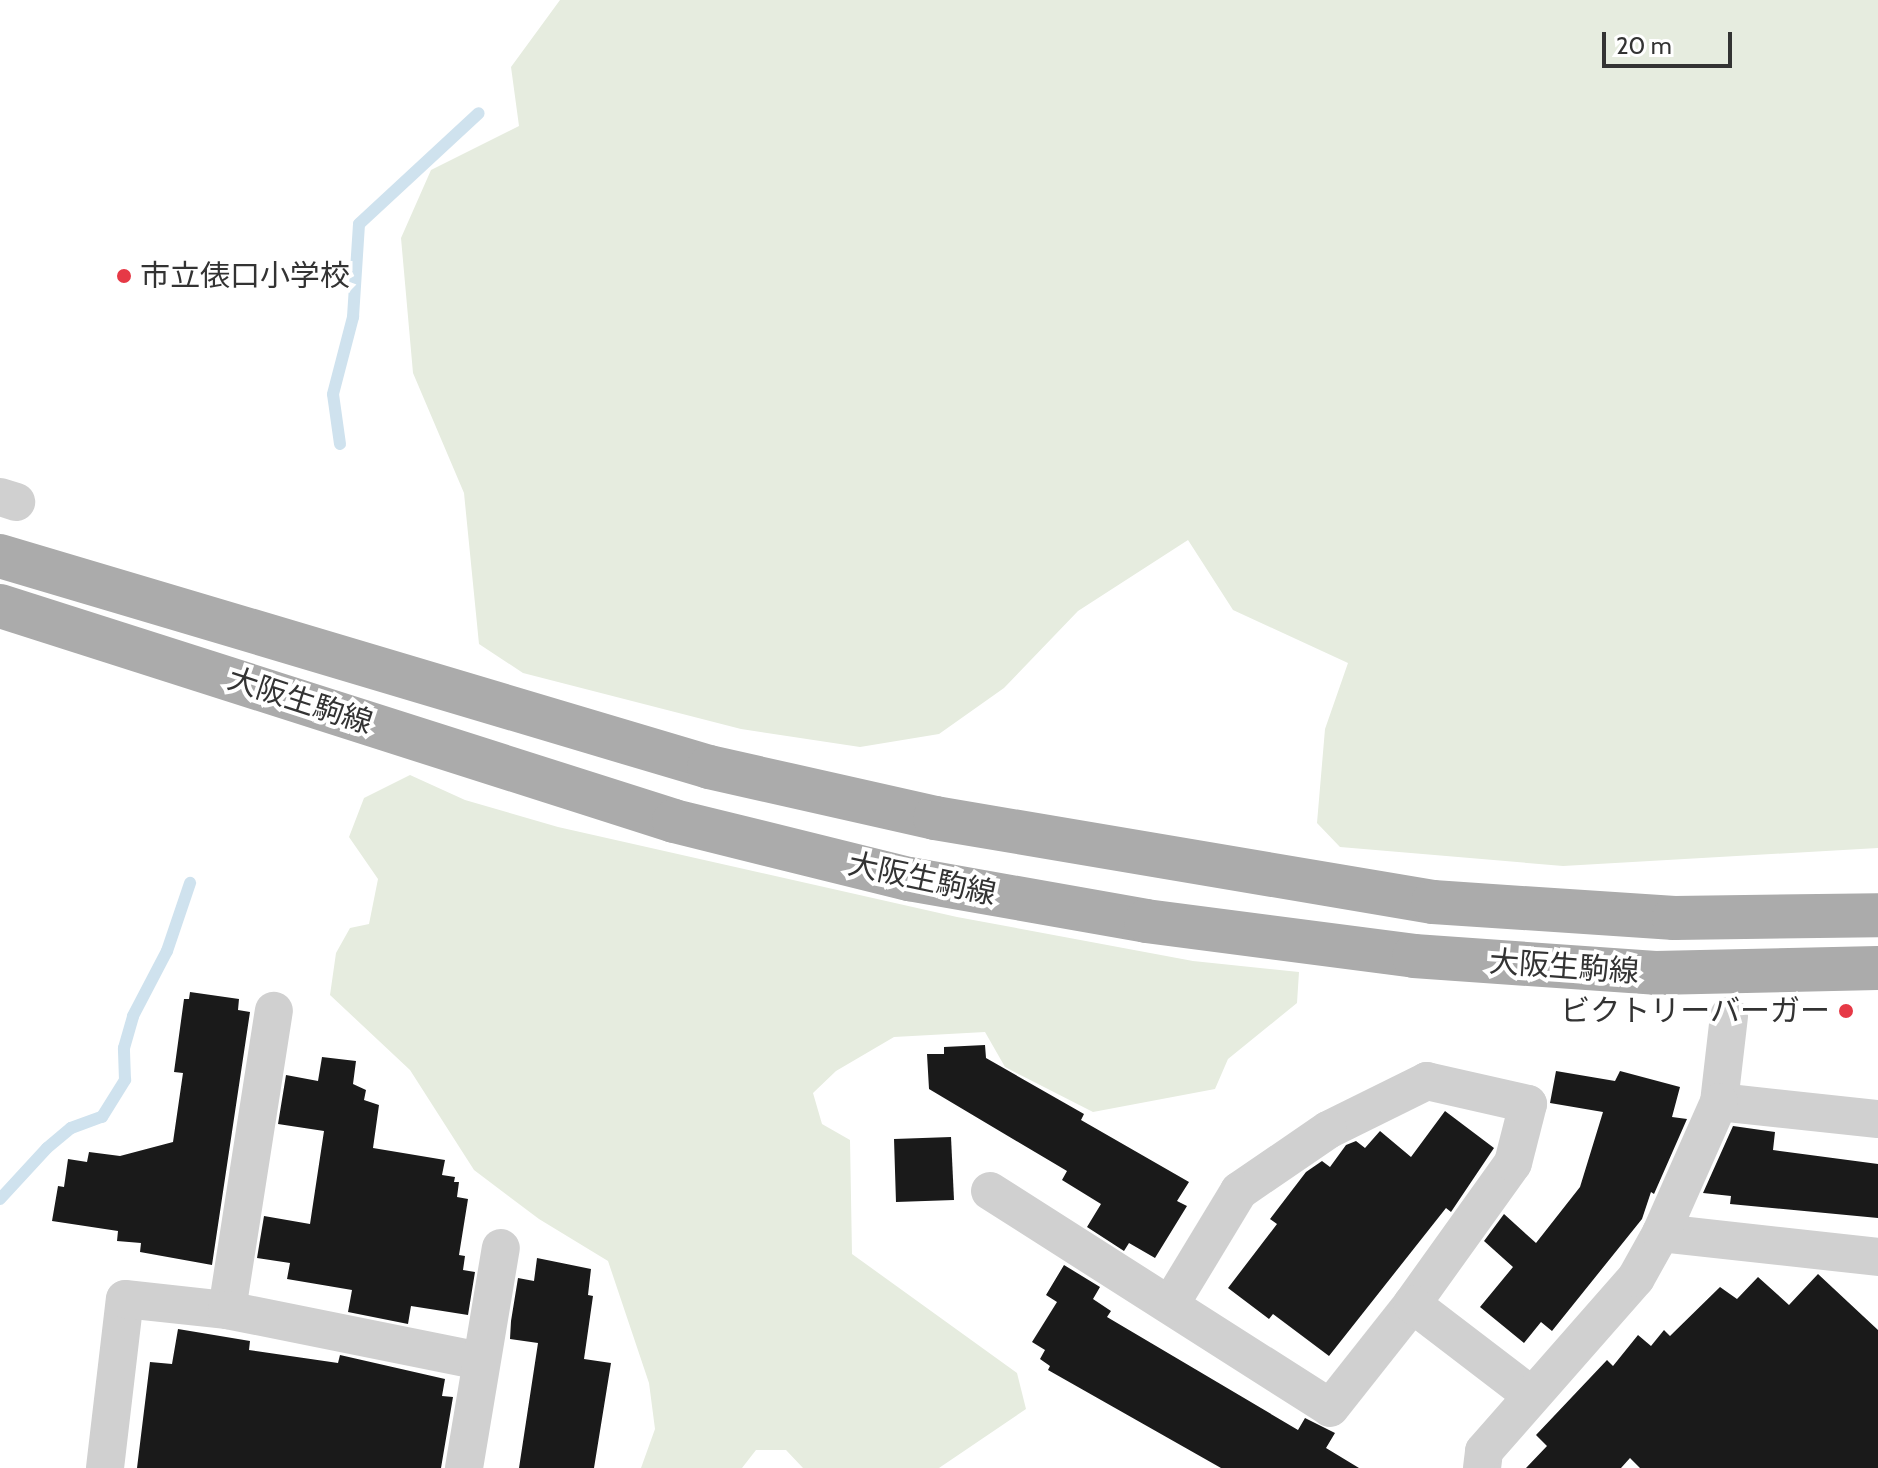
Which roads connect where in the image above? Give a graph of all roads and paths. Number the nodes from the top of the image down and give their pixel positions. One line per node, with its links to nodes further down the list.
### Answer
1 (0, 556): 3 (main road, 大阪生駒線)
2 (0, 606): 4 (main road, 大阪生駒線)
3 (1878, 915)
4 (1878, 968)
5 (274, 1011): 15 (street)
6 (1729, 1016): 7 (street)
7 (1719, 1102): 8 (street); 10 (street)
8 (1878, 1119)
9 (990, 1191): 14 (street)
10 (1661, 1233): 12 (street); 17 (street)
11 (501, 1248): 16 (street)
12 (1878, 1257)
13 (1412, 1304): 14 (street); 14 (street); 17 (street)
14 (1170, 1305)
15 (227, 1310): 16 (street); 18 (street)
16 (481, 1361): 19 (street)
17 (1531, 1395): 20 (street)
18 (105, 1468)
19 (464, 1468)
20 (1482, 1468)

